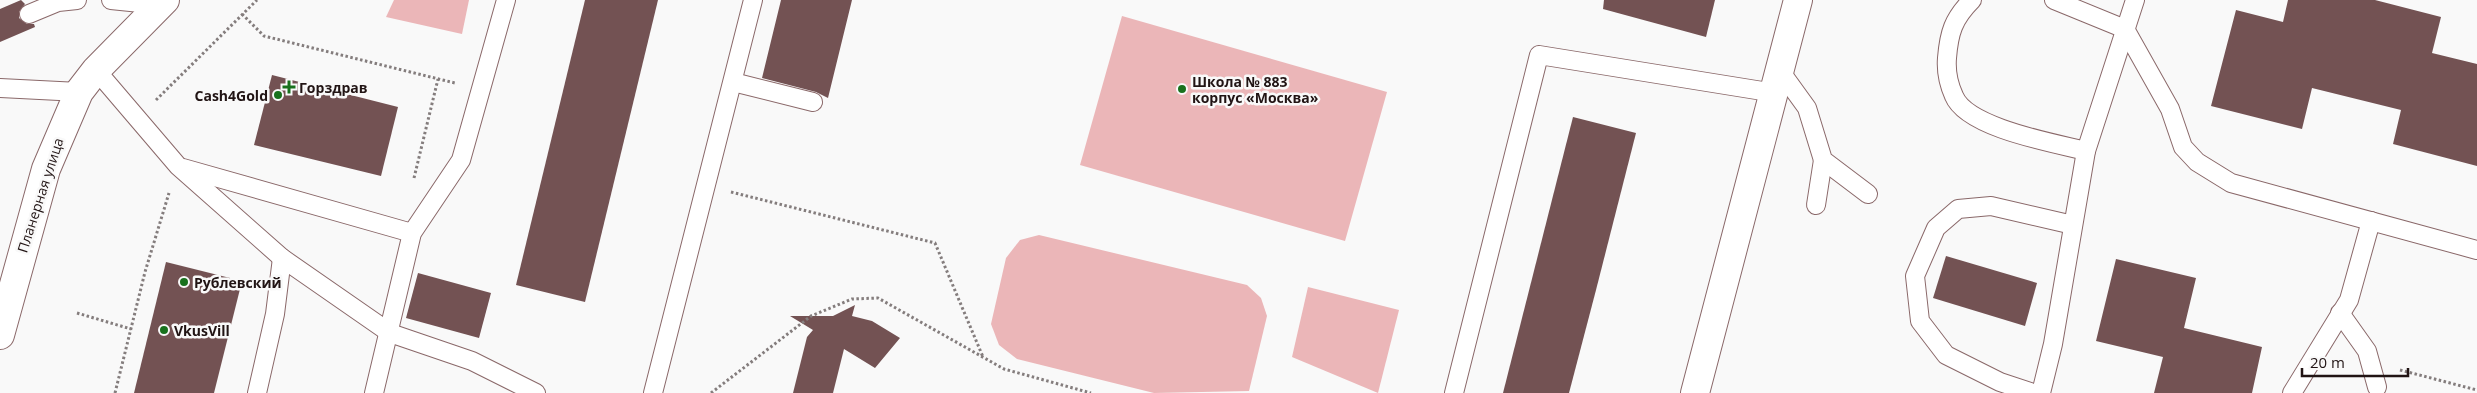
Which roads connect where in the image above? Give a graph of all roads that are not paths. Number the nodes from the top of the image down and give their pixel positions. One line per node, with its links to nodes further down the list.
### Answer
1 (77, 0): 10 (lane)
2 (111, 0): 9 (lane)
3 (506, 0): 25 (lane)
4 (753, 0): 13 (lane)
5 (1798, 0): 14 (street)
6 (1972, 0): 18 (lane)
7 (2054, 0): 11 (lane)
8 (2135, 0): 11 (lane)
9 (162, 3): 12 (street, Планерная улица)
10 (29, 14)
11 (2125, 29): 18 (lane); 23 (lane)
12 (96, 70): 16 (street, Планерная улица); 20 (lane)
13 (733, 82): 17 (lane); 35 (lane)
14 (1778, 83): 19 (lane); 36 (lane); 37 (street)
15 (0, 88): 16 (lane)
16 (80, 92): 30 (street, Планерная улица)
17 (813, 102)
18 (2086, 150): 24 (lane)
19 (1823, 160): 21 (lane); 22 (lane)
20 (178, 166): 25 (lane); 27 (lane)
21 (1868, 194)
22 (1816, 205)
23 (2371, 221): 26 (lane); 28 (lane)
24 (2073, 225): 38 (lane); 39 (lane)
25 (412, 233): 29 (lane)
26 (2477, 250)
27 (282, 258): 29 (lane); 33 (lane)
28 (2340, 313): 31 (lane); 40 (lane)
29 (390, 333): 32 (lane); 34 (lane)
30 (0, 336)
31 (2377, 387)
32 (532, 392)
33 (257, 393)
34 (374, 393)
35 (653, 393)
36 (1454, 393)
37 (1695, 393)
38 (2033, 393)
39 (2040, 393)
40 (2292, 393)

